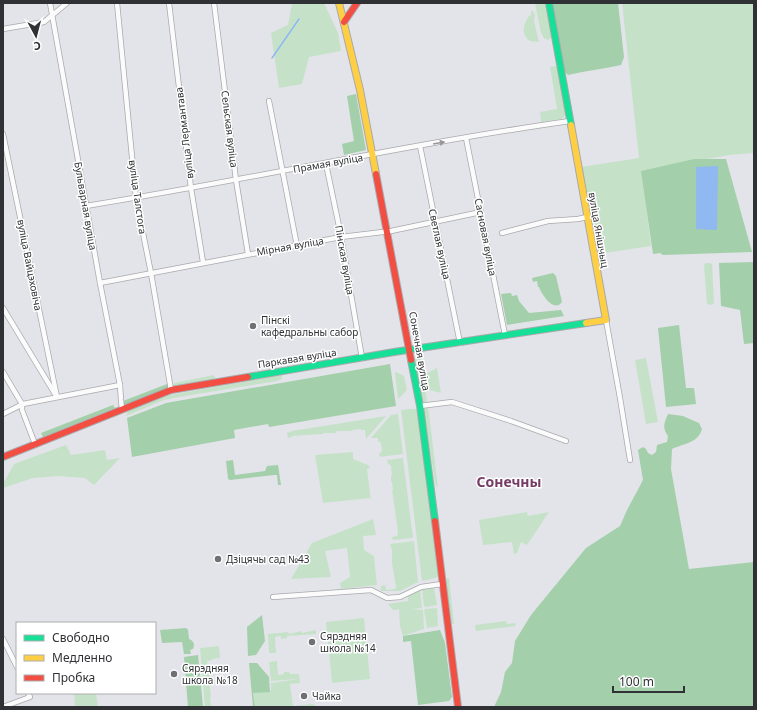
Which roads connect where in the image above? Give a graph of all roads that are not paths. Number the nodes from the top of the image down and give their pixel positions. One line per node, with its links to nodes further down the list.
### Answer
1 (50, 3): 9 (street, Бульварная вуліца)
2 (67, 3): 9 (street)
3 (117, 3): 22 (street, вуліца Талстога)
4 (169, 3): 21 (street, вуліца Лермантава)
5 (214, 3): 20 (street, Сельская вуліца)
6 (339, 3): 10 (street, Сонечная вуліца)
7 (357, 3): 10 (street)
8 (549, 3): 13 (street, вуліца Янішчыц)
9 (52, 15): 11 (street); 23 (street, Бульварная вуліца)
10 (344, 22): 17 (street, Сонечная вуліца)
11 (3, 29)
12 (269, 101): 19 (street)
13 (570, 121): 15 (street, Прамая вуліца); 25 (street, вуліца Янішчыц)
14 (3, 134): 44 (street, вуліца Вайцэховіча)
15 (466, 138): 16 (street, Прамая вуліца, one-way to 15); 24 (street, Сасновая вуліца)
16 (420, 146): 17 (street, Прамая вуліца); 26 (street, Светлая вуліца)
17 (373, 155): 18 (street, Прамая вуліца); 27 (street, Сонечная вуліца)
18 (326, 164): 19 (street, Прамая вуліца); 29 (street, Пінская вуліца)
19 (282, 172): 20 (street, Прамая вуліца); 30 (street)
20 (236, 180): 21 (street, Прамая вуліца); 31 (street, Сельская вуліца)
21 (191, 188): 22 (street, Прамая вуліца); 32 (street, вуліца Лермантава)
22 (136, 198): 23 (street, Прамая вуліца); 33 (street, вуліца Талстога)
23 (86, 206): 34 (street, Бульварная вуліца)
24 (481, 212): 26 (street, Мірная вуліца); 37 (street, Сасновая вуліца)
25 (587, 217): 28 (street); 36 (street, вуліца Янішчыц)
26 (436, 222): 27 (street, Мірная вуліца); 38 (street, Светлая вуліца)
27 (387, 231): 29 (street, Мірная вуліца); 39 (street, Сонечная вуліца)
28 (502, 232)
29 (341, 237): 30 (street, Мірная вуліца); 40 (street, Пінская вуліца)
30 (296, 246): 31 (street, Мірная вуліца)
31 (248, 254): 32 (street, Мірная вуліца)
32 (203, 262): 33 (street, Мірная вуліца)
33 (151, 273): 34 (street, Мірная вуліца); 43 (street, вуліца Талстога)
34 (100, 283): 42 (street, Бульварная вуліца)
35 (3, 308): 44 (street)
36 (606, 320): 37 (street, Паркавая вуліца); 52 (street, вуліца Янішчыц)
37 (505, 335): 38 (street, Паркавая вуліца)
38 (460, 343): 39 (street, Паркавая вуліца)
39 (409, 350): 40 (street, Паркавая вуліца); 46 (street, Сонечная вуліца)
40 (362, 358): 43 (street, Паркавая вуліца)
41 (3, 372): 45 (street)
42 (120, 385): 44 (street); 47 (street, Бульварная вуліца)
43 (171, 390): 47 (street, Паркавая вуліца)
44 (57, 397): 45 (street)
45 (22, 404): 48 (street); 50 (street)
46 (420, 406): 49 (street); 53 (street, Сонечная вуліца)
47 (122, 409): 50 (street, Паркавая вуліца)
48 (3, 414)
49 (566, 441)
50 (35, 444): 51 (street, Паркавая вуліца)
51 (3, 457)
52 (630, 460)
53 (442, 584): 54 (street); 60 (street, Сонечная вуліца)
54 (273, 597)
55 (3, 639): 56 (street)
56 (5, 651): 57 (street)
57 (16, 667)
58 (29, 695): 59 (street)
59 (3, 706)
60 (458, 707)

